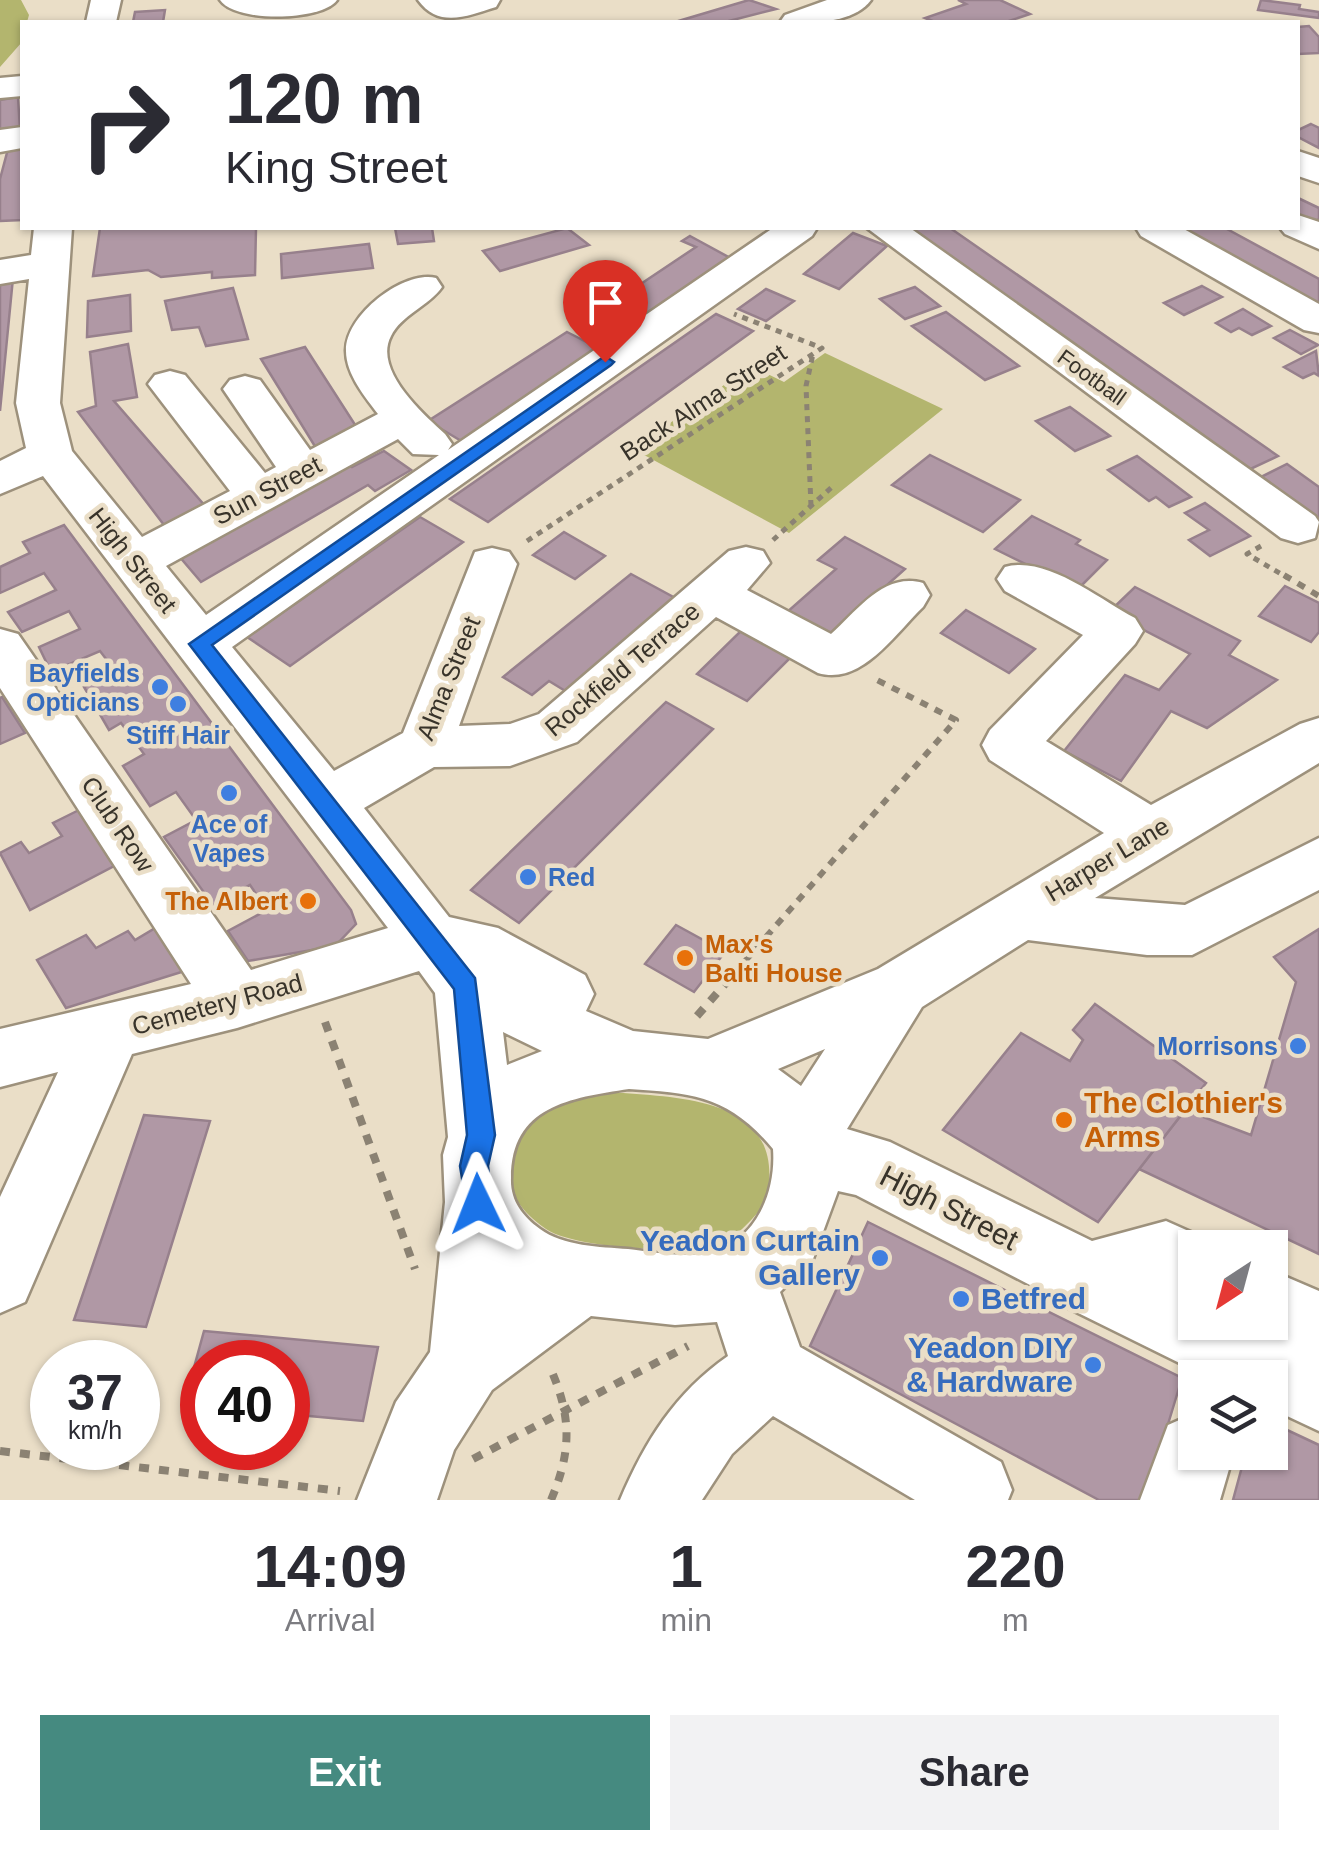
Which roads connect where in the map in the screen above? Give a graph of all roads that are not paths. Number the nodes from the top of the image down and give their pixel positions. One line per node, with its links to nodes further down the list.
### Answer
1 (235, 0): 2 (street)
2 (322, 0)
3 (433, 0): 4 (street)
4 (485, 0)
5 (842, 2): 6 (street)
6 (801, 20)
7 (795, 230): 19 (street)
8 (889, 230): 23 (street, Football)
9 (1158, 230): 14 (street)
10 (0, 240): 11 (street)
11 (48, 240): 12 (street); 18 (street, High Street)
12 (0, 272)
13 (425, 280): 17 (street)
14 (1319, 322)
15 (170, 384): 22 (street)
16 (246, 389): 20 (street)
17 (400, 420): 19 (street); 20 (street, Sun Street)
18 (50, 454): 21 (street); 24 (street, High Street)
19 (454, 466): 28 (street)
20 (302, 471): 22 (street, Sun Street)
21 (0, 479)
22 (258, 495): 24 (street, Sun Street)
23 (1298, 527)
24 (134, 562): 28 (street, High Street)
25 (492, 564): 31 (street, Alma Street)
26 (1022, 579): 33 (street)
27 (905, 595): 31 (street, Rockfield Terrace)
28 (200, 644): 32 (street, High Street)
29 (0, 647): 38 (street, Club Row)
30 (1319, 738): 33 (street, Harper Lane)
31 (426, 746): 32 (street, Alma Street)
32 (327, 802): 36 (street, High Street)
33 (1150, 834): 35 (street, Harper Lane)
34 (1319, 862): 35 (street)
35 (1017, 914): 37 (street, Harper Lane)
36 (448, 963): 38 (street, Cemetery Road); 41 (street, High Street); 42 (street)
37 (900, 988): 41 (street, Harper Lane); 43 (street, Harper Lane)
38 (237, 1002): 39 (street, Cemetery Road)
39 (109, 1033): 40 (street, Cemetery Road); 46 (street)
40 (0, 1058)
41 (674, 1061): 42 (street); 43 (street, High Street)
42 (481, 1135): 44 (street)
43 (806, 1145): 47 (street, High Street); 48 (street)
44 (478, 1204): 49 (street); 52 (street)
45 (1178, 1262): 47 (street)
46 (0, 1277)
47 (1085, 1278): 51 (street, High Street)
48 (740, 1280): 49 (street); 53 (street)
49 (578, 1282): 52 (street)
50 (1319, 1329): 51 (street, High Street)
51 (1239, 1344): 54 (street, High Street)
52 (466, 1364): 57 (street)
53 (772, 1372): 56 (street); 58 (street)
54 (1319, 1393)
55 (1189, 1470): 59 (street)
56 (973, 1490)
57 (396, 1500)
58 (660, 1500)
59 (1180, 1500)

